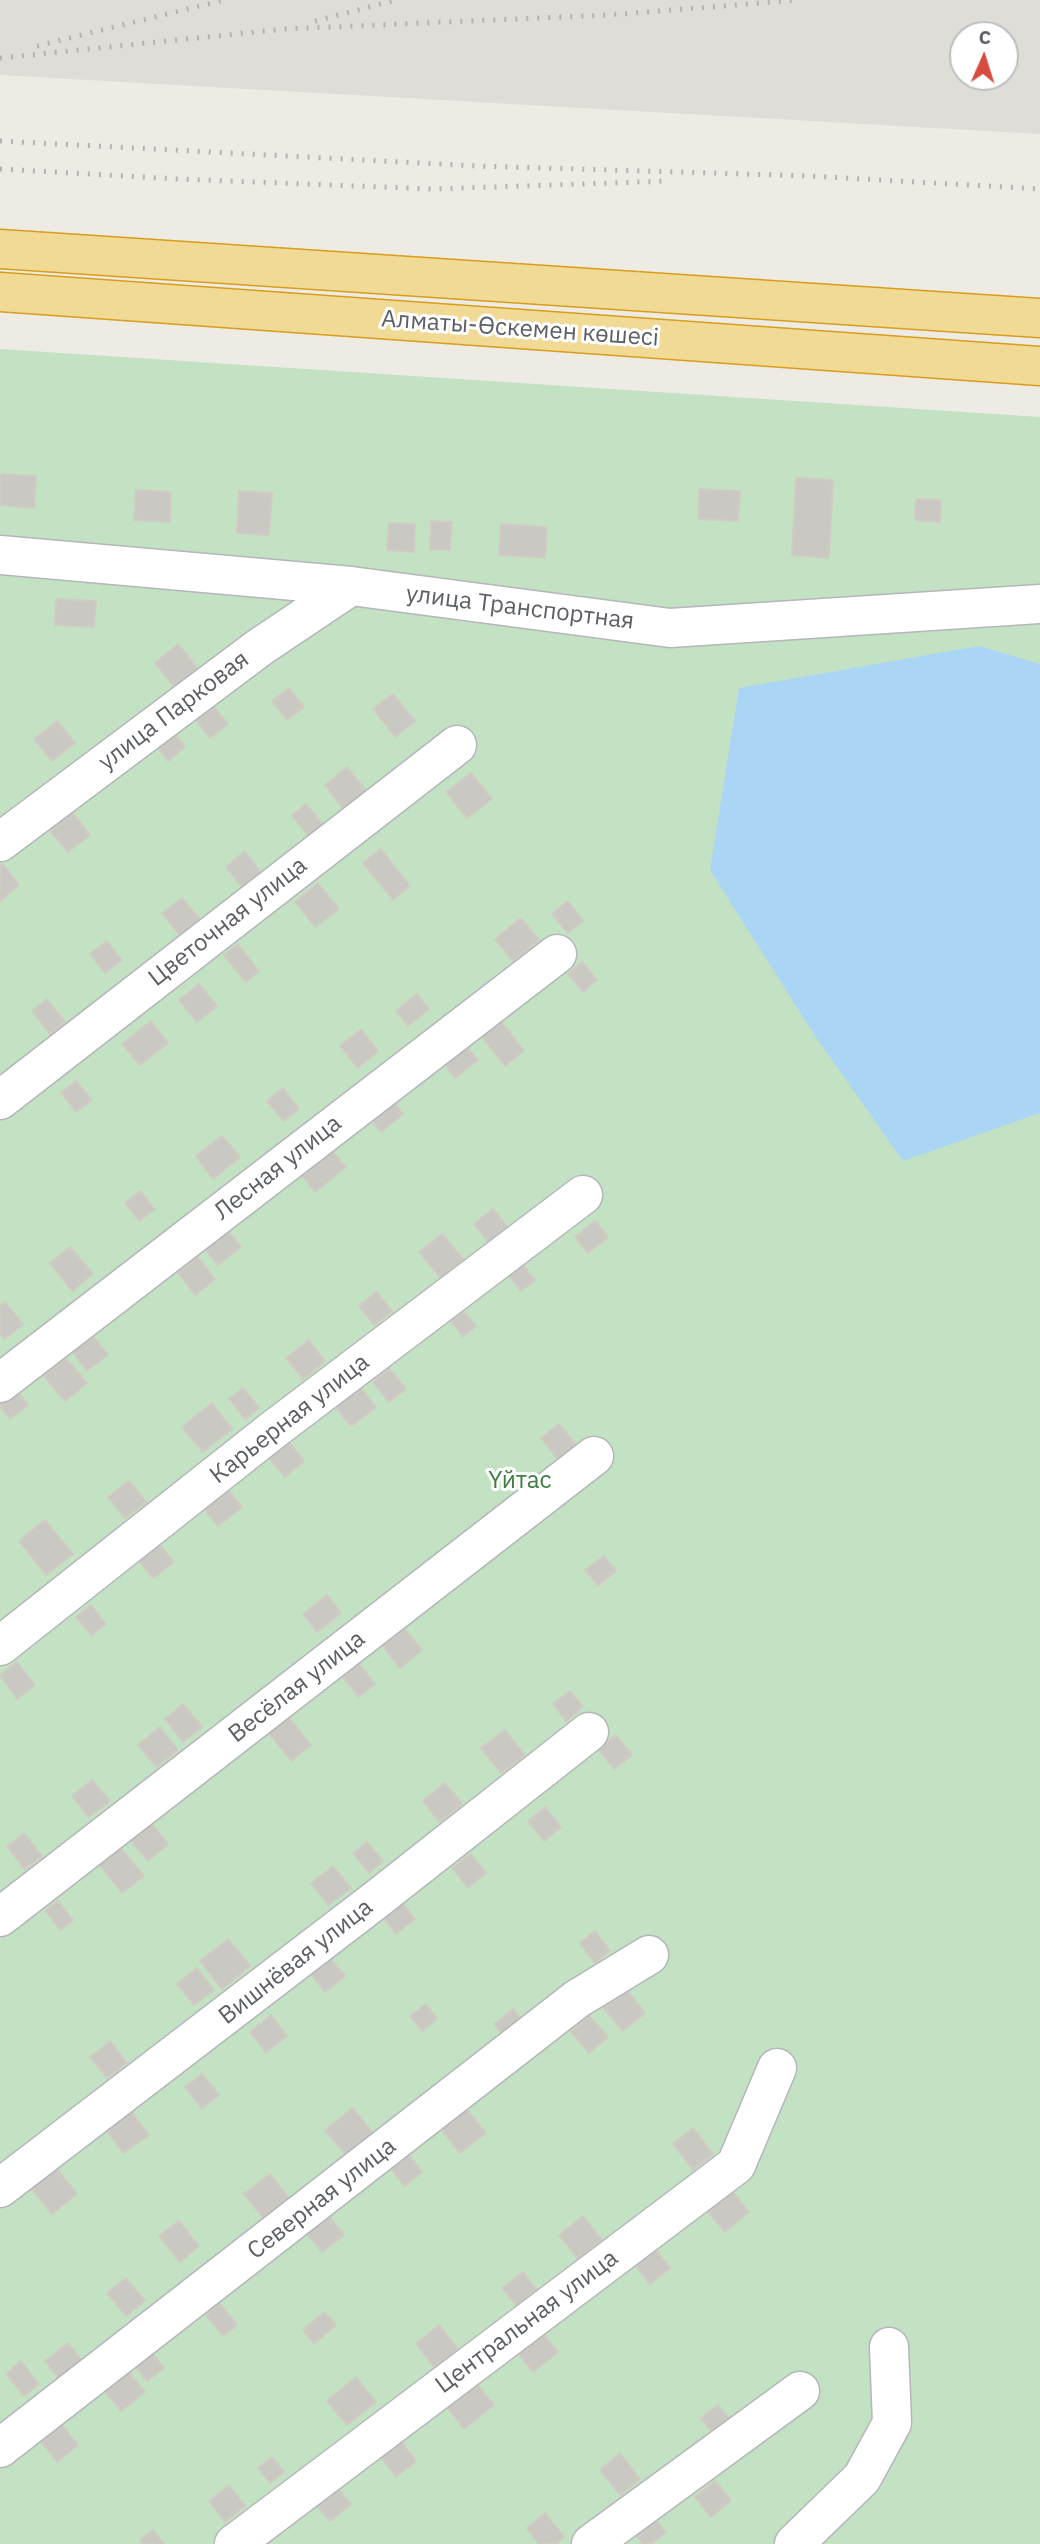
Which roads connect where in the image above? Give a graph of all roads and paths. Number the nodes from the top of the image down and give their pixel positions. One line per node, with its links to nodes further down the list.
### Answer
1 (0, 249): 3 (highway, Алматы-Өскемен көшесі)
2 (0, 292): 4 (highway, Алматы-Өскемен көшесі)
3 (1040, 318)
4 (1040, 366)
5 (0, 555): 6 (street, улица Транспортная)
6 (351, 586): 7 (street, улица Транспортная); 9 (street, улица Парковая)
7 (1040, 604)
8 (457, 745): 11 (street, Цветочная улица)
9 (0, 842)
10 (557, 954): 13 (street, Лесная улица)
11 (0, 1100)
12 (583, 1195): 15 (street, Карьерная улица)
13 (0, 1383)
14 (594, 1457): 17 (street, Весёлая улица)
15 (0, 1646)
16 (589, 1732): 20 (street, Вишнёвая улица)
17 (0, 1917)
18 (649, 1955): 23 (street, Северная улица)
19 (778, 2068): 24 (street, Центральная улица)
20 (0, 2188)
21 (889, 2347): 26 (street)
22 (800, 2391): 25 (street)
23 (0, 2448)
24 (234, 2544)
25 (590, 2544)
26 (794, 2544)

